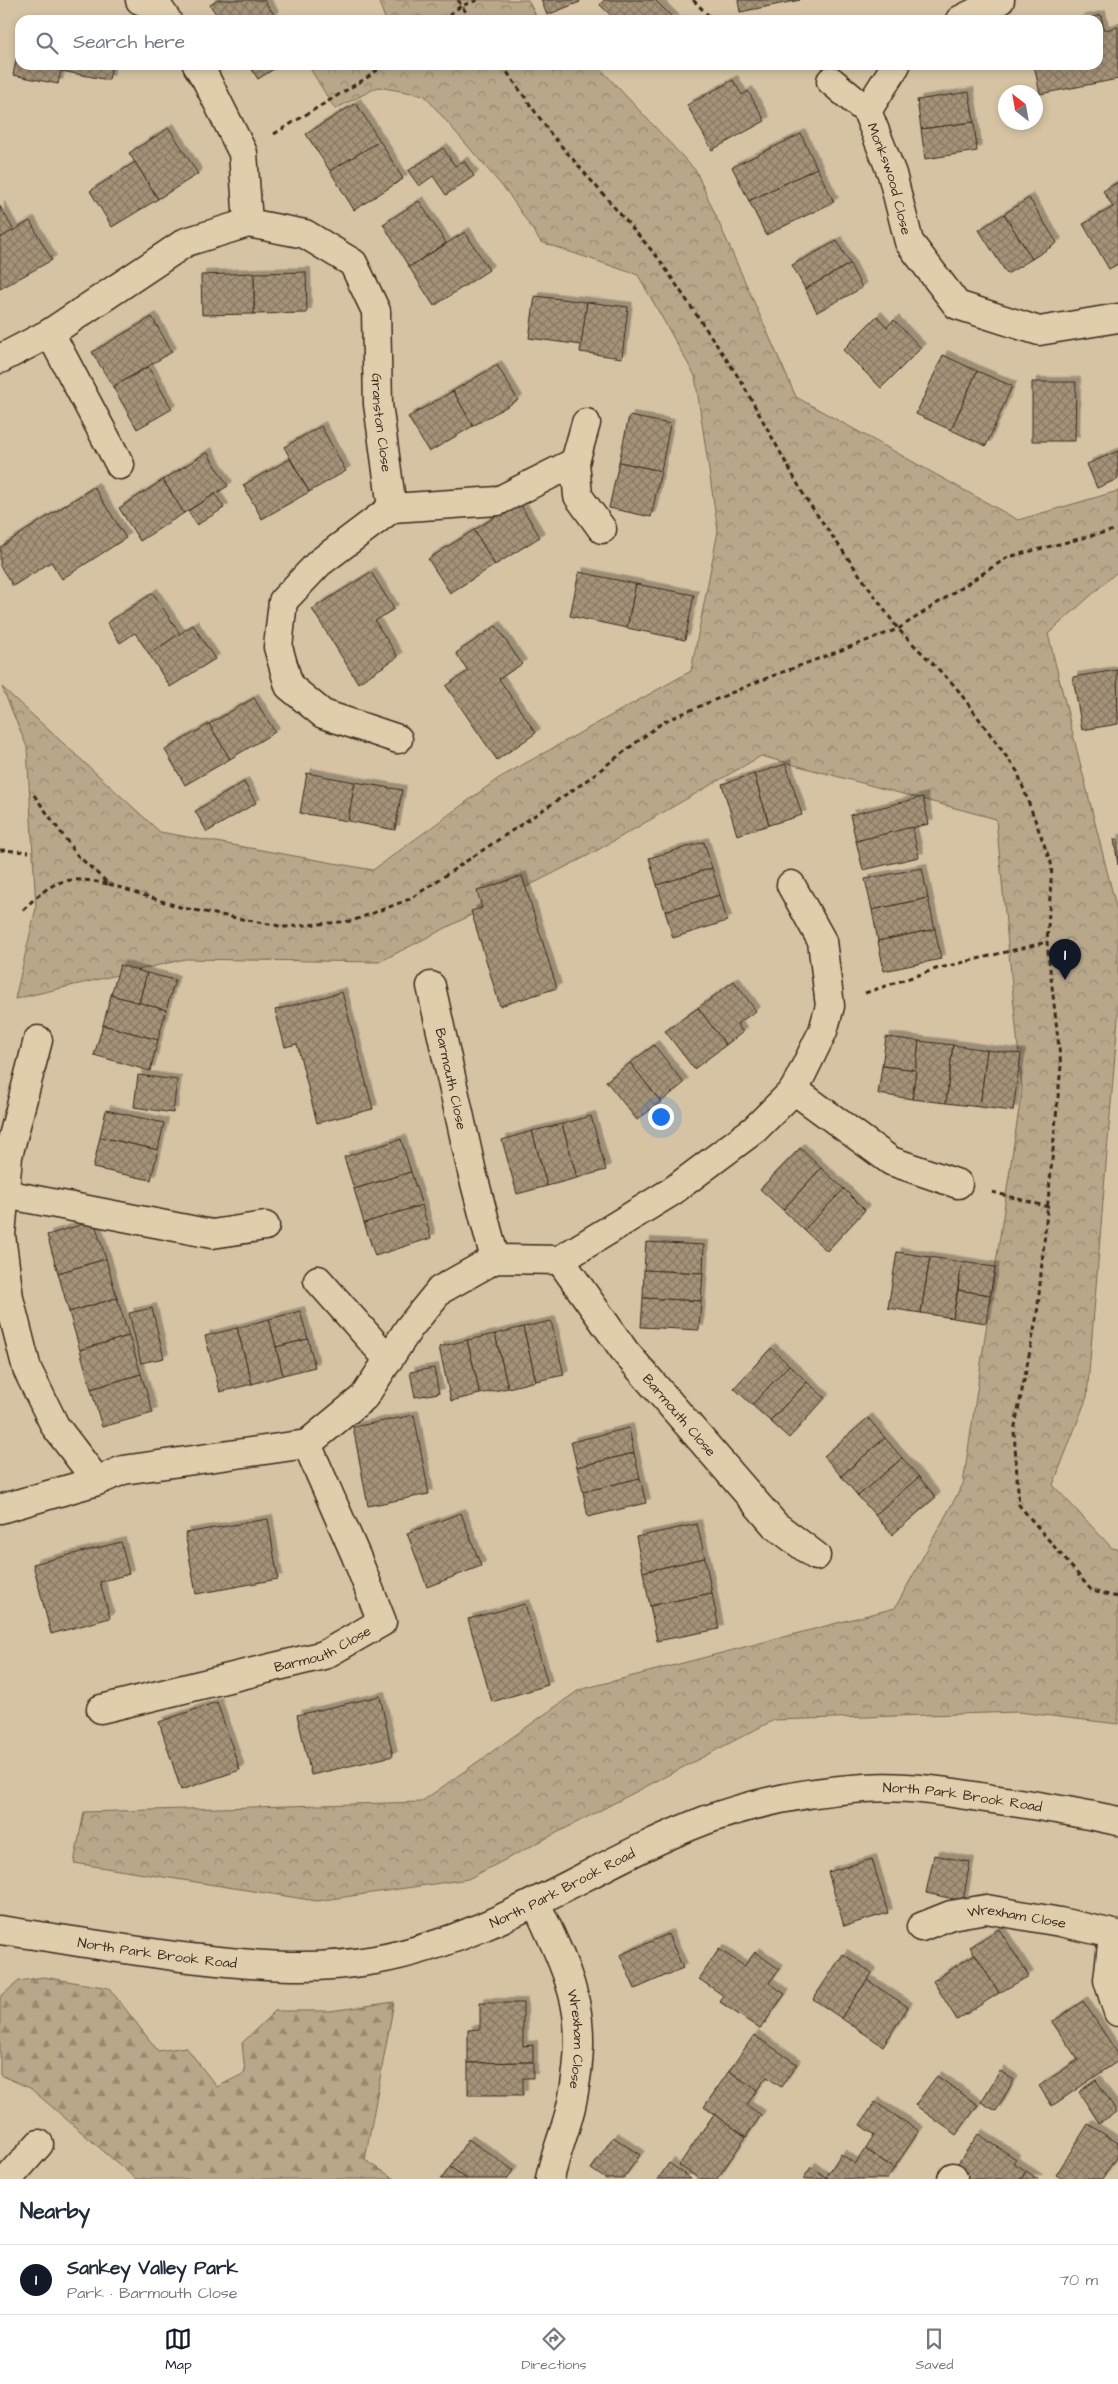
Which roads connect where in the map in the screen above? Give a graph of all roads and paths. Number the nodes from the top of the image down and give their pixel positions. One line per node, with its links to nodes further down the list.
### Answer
1 (140, 0): 7 (street)
2 (458, 0): 6 (path)
3 (478, 0): 6 (path)
4 (693, 0): 10 (path)
5 (1000, 0): 11 (street)
6 (461, 6): 8 (path); 9 (path)
7 (164, 15)
8 (449, 15)
9 (467, 15)
10 (708, 15)
11 (970, 15)
12 (200, 70): 18 (street)
13 (377, 70): 18 (path)
14 (506, 70): 29 (path)
15 (893, 70): 17 (street, Monkswood Close)
16 (831, 81): 17 (street, Monkswood Close)
17 (867, 111): 20 (street, Monkswood Close)
18 (243, 153): 19 (street)
19 (248, 223): 21 (street, Granston Close); 26 (street, Granston Close)
20 (1118, 318)
21 (50, 333): 22 (street, Granston Close); 25 (street)
22 (3, 353)
23 (586, 423): 24 (street)
24 (575, 462): 26 (street); 27 (street)
25 (120, 465)
26 (392, 508): 30 (street)
27 (602, 529)
28 (1118, 529): 29 (path)
29 (898, 629): 34 (path); 37 (path)
30 (398, 739)
31 (34, 794): 34 (path)
32 (0, 850): 33 (path)
33 (29, 852)
34 (109, 884): 36 (path)
35 (791, 885): 39 (street)
36 (23, 910)
37 (1047, 942): 39 (path); 44 (path)
38 (431, 986): 46 (street, Barmouth Close)
39 (830, 1006): 41 (street)
40 (38, 1040): 43 (street)
41 (794, 1090): 42 (street); 47 (street)
42 (958, 1184): 44 (path)
43 (5, 1194): 45 (street); 51 (street)
44 (1049, 1207): 54 (path)
45 (265, 1226)
46 (495, 1259): 47 (street); 49 (street)
47 (560, 1260): 53 (street, Barmouth Close)
48 (318, 1280): 49 (street)
49 (388, 1359): 50 (street)
50 (307, 1444): 51 (street); 55 (street, Barmouth Close)
51 (97, 1481): 52 (street)
52 (0, 1508)
53 (816, 1556)
54 (1118, 1597)
55 (101, 1709)
56 (1118, 1821): 57 (street, North Park Brook Road)
57 (536, 1903): 59 (street, North Park Brook Road); 64 (street, Wrexham Close)
58 (921, 1927): 60 (street, Wrexham Close)
59 (0, 1930)
60 (1116, 1935): 61 (street, Wrexham Close)
61 (1118, 2012)
62 (39, 2144): 63 (street)
63 (8, 2179)
64 (550, 2179)

